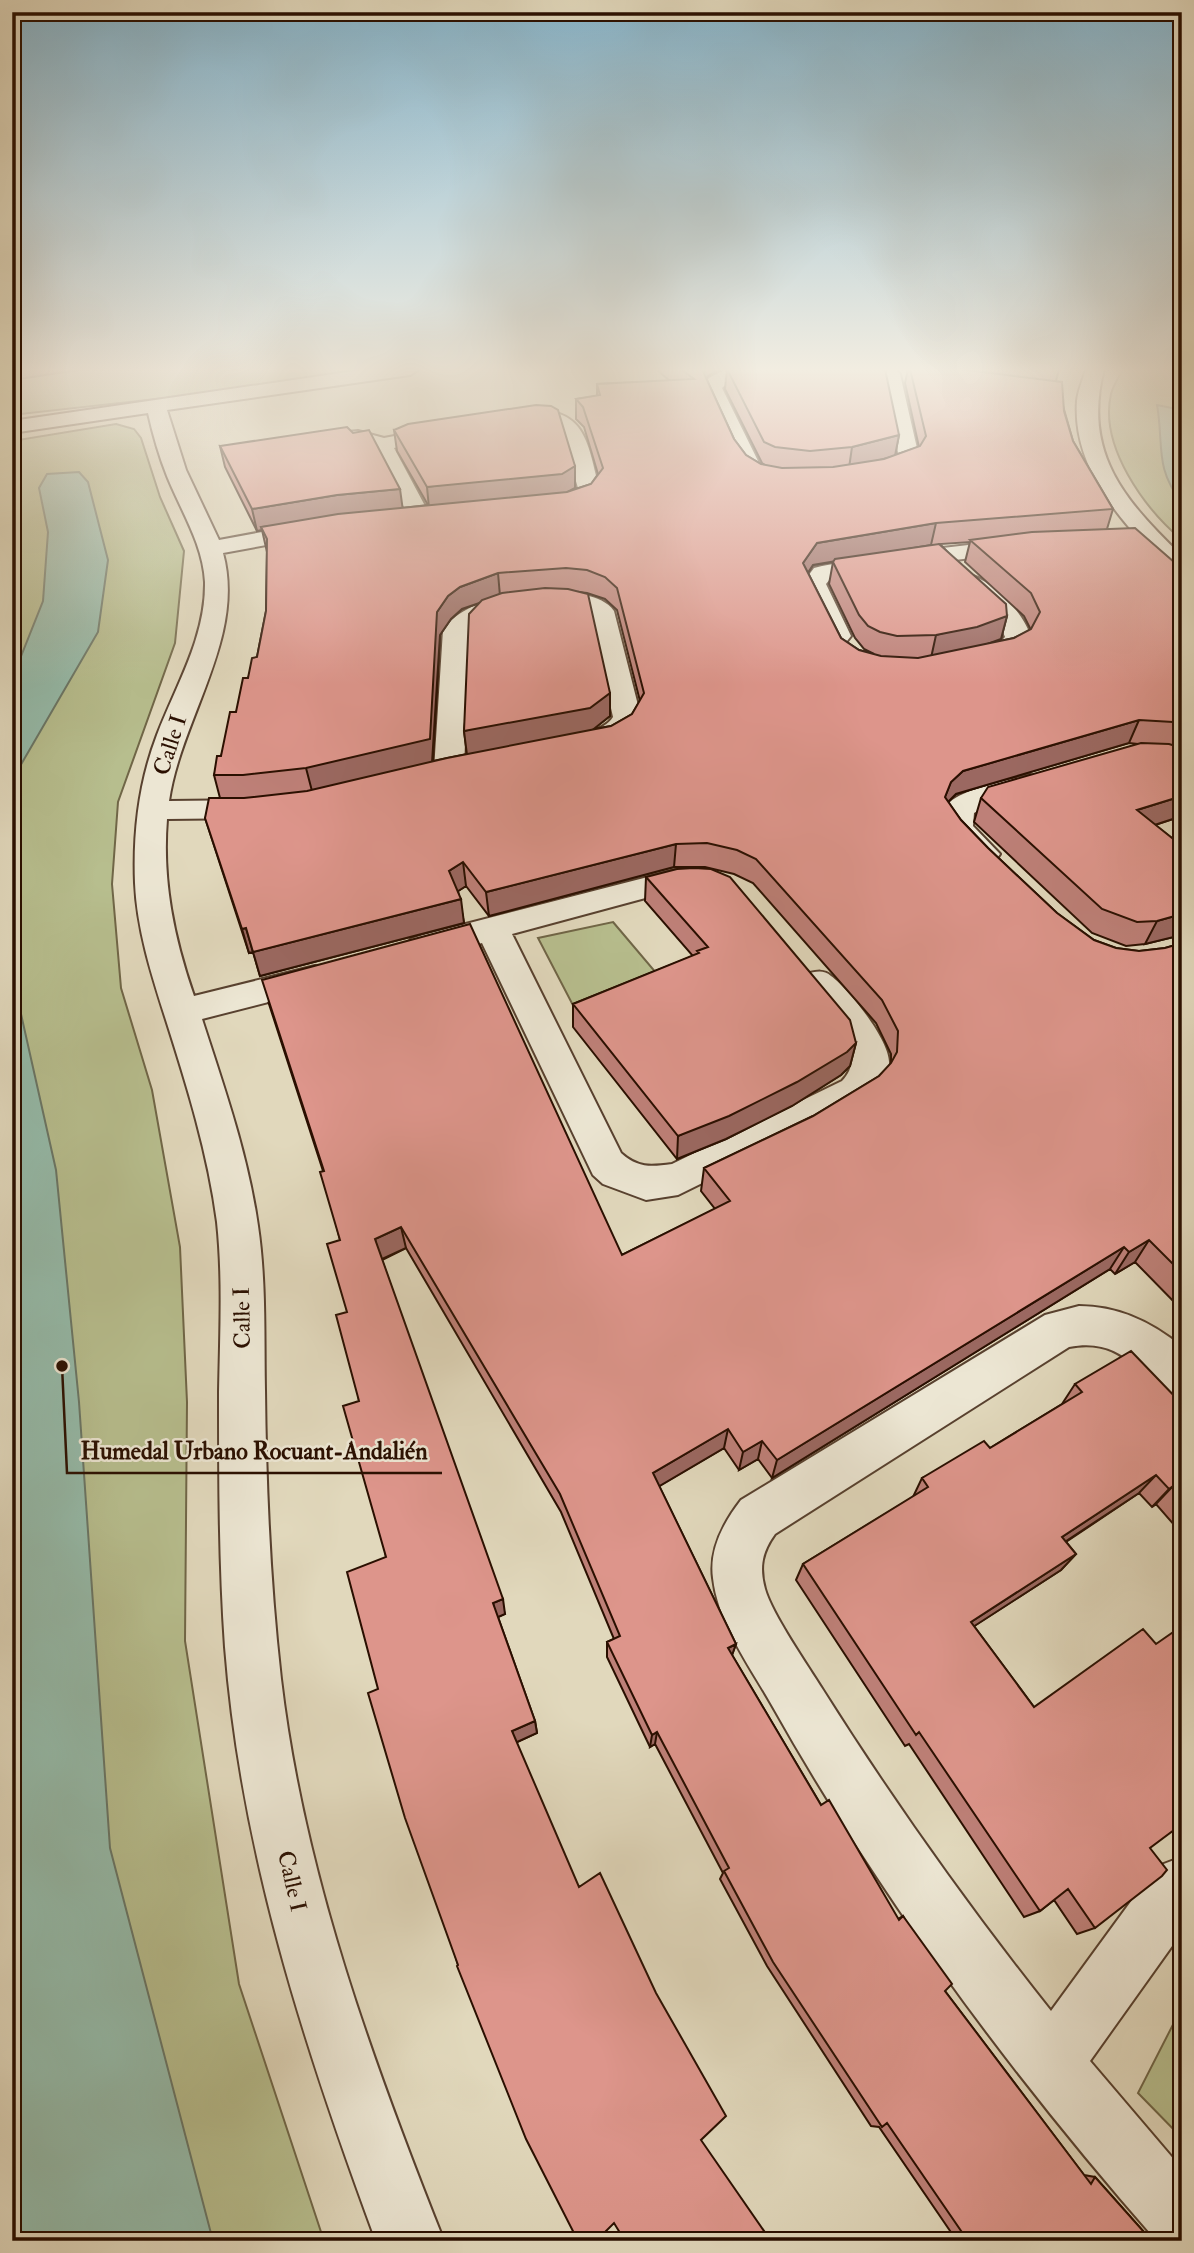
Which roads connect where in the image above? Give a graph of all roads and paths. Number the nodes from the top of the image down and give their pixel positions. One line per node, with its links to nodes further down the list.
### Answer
1 (177, 474): 17 (street, Calle I)
2 (396, 474): 11 (street)
3 (584, 474): 9 (street)
4 (761, 474): 8 (street)
5 (853, 474): 7 (street)
6 (1104, 474): 14 (street)
7 (846, 475)
8 (808, 480)
9 (530, 507)
10 (447, 515): 11 (street)
11 (420, 517): 12 (street)
12 (396, 520)
13 (341, 526): 17 (street)
14 (1149, 538): 15 (street); 19 (street)
15 (1117, 539)
16 (1039, 544): 18 (street)
17 (210, 548): 26 (street, Calle I)
18 (942, 557): 20 (street); 21 (street)
19 (1182, 570)
20 (848, 653)
21 (949, 664)
22 (562, 749): 23 (street)
23 (449, 771)
24 (1054, 777): 27 (street)
25 (288, 807): 26 (street)
26 (152, 810): 33 (street, Calle I)
27 (1003, 872)
28 (729, 886): 29 (street)
29 (492, 928): 30 (street); 31 (street)
30 (388, 957)
31 (800, 962)
32 (349, 968): 33 (street)
33 (181, 1012): 38 (street, Calle I)
34 (1182, 1377): 36 (street)
35 (1182, 1886): 36 (street)
36 (1051, 2063): 37 (street)
37 (1182, 2219)
38 (410, 2241)

